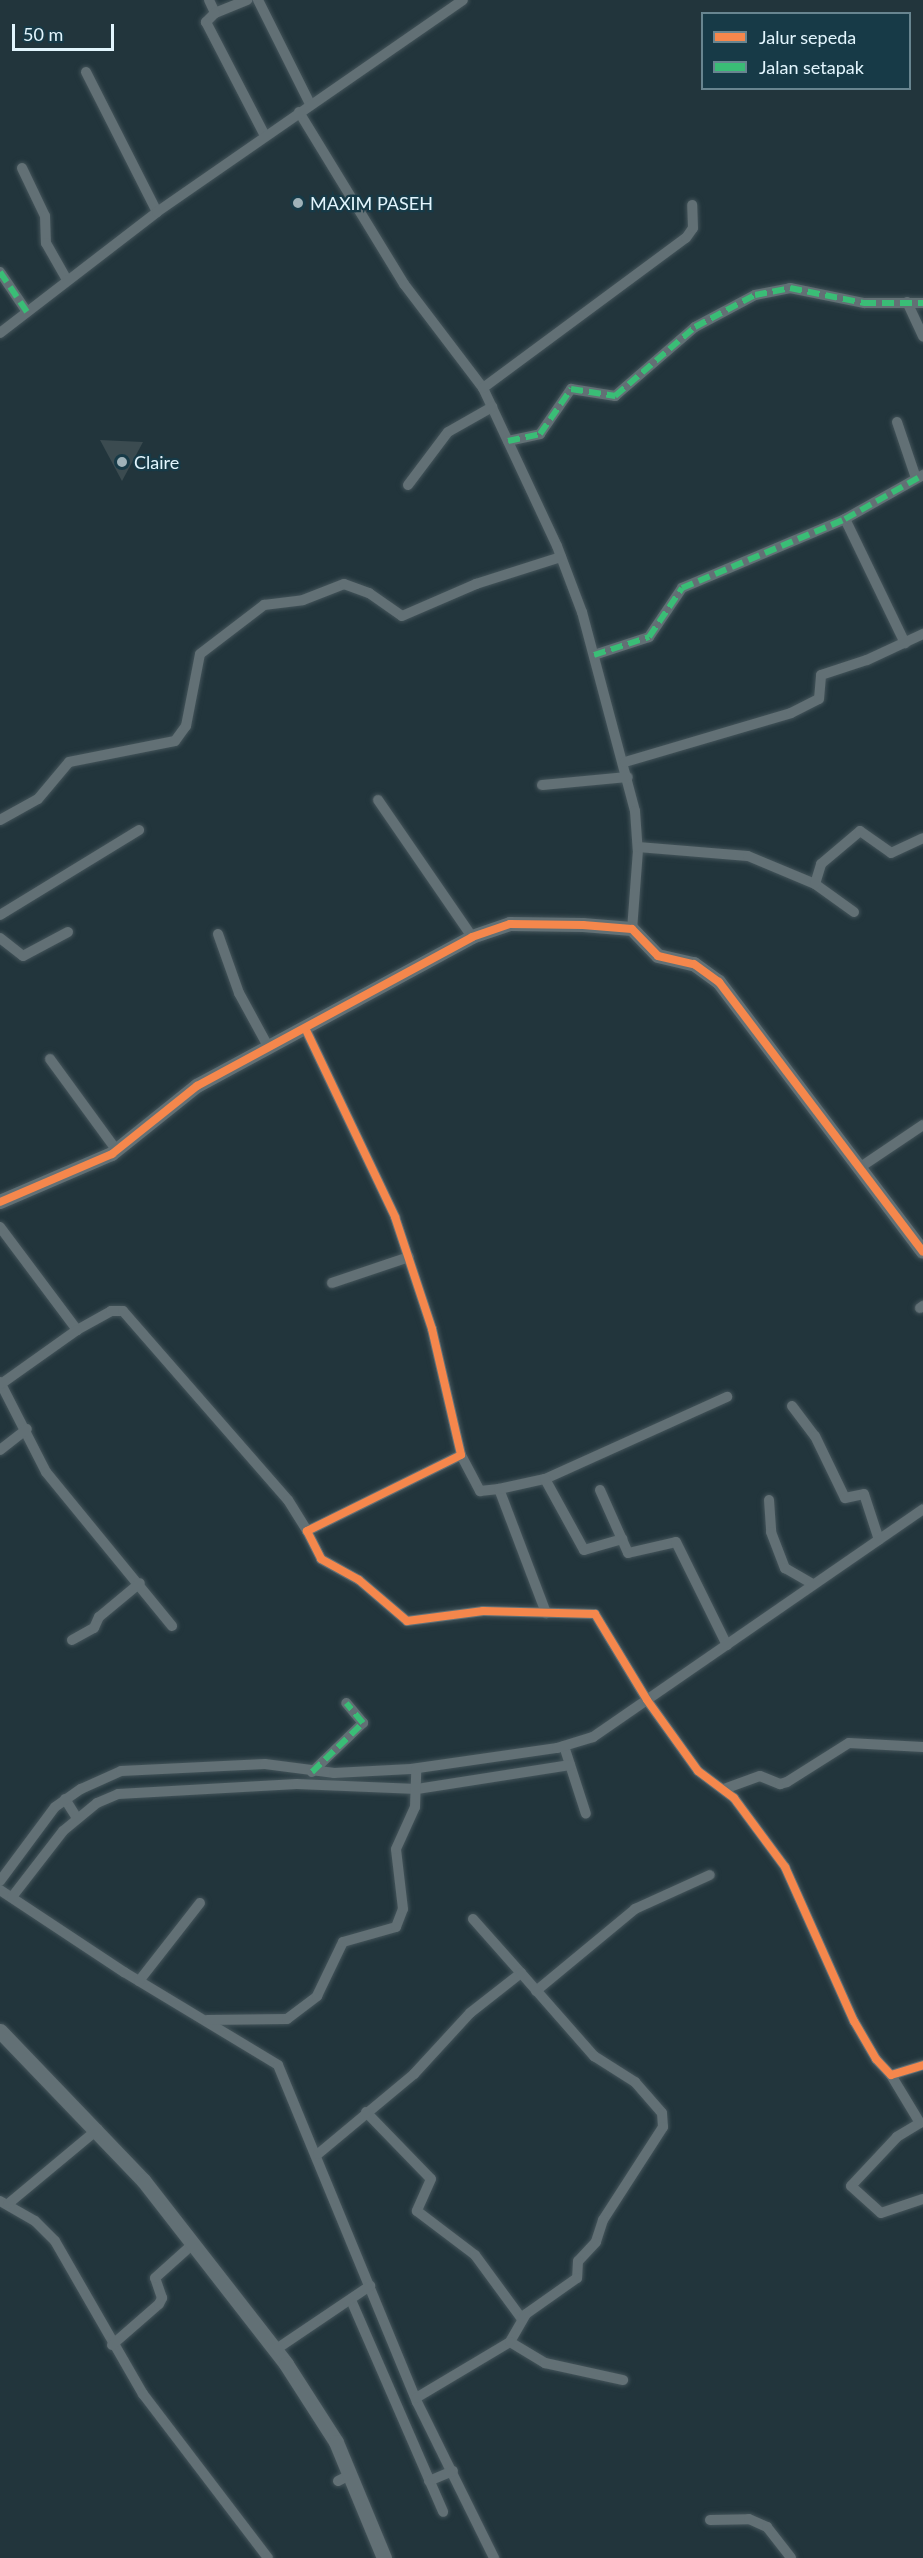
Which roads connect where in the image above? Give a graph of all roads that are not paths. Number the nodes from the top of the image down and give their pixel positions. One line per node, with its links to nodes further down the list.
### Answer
1 (208, 0): 5 (street)
2 (248, 0): 5 (street)
3 (258, 0): 7 (street)
4 (463, 0): 7 (street)
5 (215, 13): 9 (street)
6 (86, 72): 12 (street)
7 (310, 104): 8 (street)
8 (299, 112): 9 (street); 20 (street)
9 (265, 136): 12 (street)
10 (22, 168): 14 (street)
11 (692, 204): 20 (street)
12 (157, 212): 14 (street)
13 (0, 272): 17 (street)
14 (67, 280): 17 (street)
15 (907, 302): 16 (street); 19 (street); 23 (street)
16 (923, 303)
17 (27, 312): 18 (street)
18 (0, 333)
19 (923, 336)
20 (483, 388): 21 (street)
21 (492, 407): 23 (street); 25 (street)
22 (897, 422): 24 (street)
23 (507, 441): 27 (street)
24 (920, 477): 26 (street)
25 (408, 485)
26 (845, 519): 29 (street); 30 (street)
27 (561, 557): 30 (street); 35 (street)
28 (923, 634): 29 (street)
29 (905, 643): 31 (street)
30 (594, 655): 31 (street)
31 (625, 762): 32 (street)
32 (628, 777): 33 (street); 38 (street)
33 (542, 785)
34 (378, 800): 45 (street)
35 (0, 820)
36 (140, 830): 41 (street)
37 (923, 837): 39 (street)
38 (638, 848): 39 (street); 42 (street)
39 (814, 884): 40 (street)
40 (854, 912)
41 (0, 915)
42 (632, 929): 45 (street); 52 (street)
43 (68, 932): 46 (street)
44 (218, 934): 48 (street)
45 (472, 937): 47 (street)
46 (0, 938)
47 (306, 1030): 48 (street); 56 (street)
48 (269, 1048): 51 (street)
49 (50, 1059): 51 (street)
50 (923, 1125): 52 (street)
51 (117, 1151): 53 (street)
52 (859, 1168): 55 (street)
53 (0, 1202)
54 (0, 1227): 58 (street)
55 (923, 1252)
56 (410, 1257): 57 (street); 64 (street)
57 (332, 1283)
58 (77, 1330): 59 (street); 70 (street)
59 (0, 1383): 62 (street)
60 (727, 1397): 65 (street)
61 (792, 1406): 72 (street)
62 (27, 1429): 63 (street); 73 (street)
63 (0, 1450)
64 (461, 1455): 66 (street); 70 (street)
65 (545, 1479): 66 (street); 71 (street)
66 (499, 1489): 75 (street)
67 (600, 1490): 71 (street)
68 (769, 1500): 74 (street)
69 (923, 1509): 72 (street)
70 (307, 1531): 75 (street)
71 (622, 1539): 78 (street)
72 (879, 1540): 74 (street)
73 (140, 1583): 76 (street); 77 (street)
74 (813, 1584): 78 (street)
75 (546, 1613): 79 (street)
76 (172, 1626)
77 (72, 1640)
78 (727, 1645): 79 (street)
79 (647, 1701): 82 (street); 89 (street)
80 (346, 1703): 86 (street)
81 (923, 1747): 89 (street)
82 (564, 1748): 83 (street); 85 (street)
83 (569, 1763): 88 (street); 91 (street)
84 (265, 1766): 86 (street); 87 (street); 90 (street)
85 (416, 1770): 86 (street); 88 (street)
86 (312, 1772)
87 (262, 1783): 88 (street); 90 (street)
88 (417, 1787): 100 (street)
89 (724, 1789): 103 (street)
90 (71, 1808): 93 (street); 94 (street)
91 (586, 1814)
92 (710, 1875): 99 (street)
93 (0, 1881)
94 (7, 1894): 98 (street)
95 (200, 1903): 98 (street)
96 (473, 1920): 97 (street)
97 (521, 1973): 99 (street); 104 (street)
98 (139, 1981): 100 (street)
99 (536, 1991): 112 (street)
100 (206, 2019): 106 (street)
101 (0, 2031): 105 (main road)
102 (923, 2065): 103 (street)
103 (891, 2075): 107 (street)
104 (366, 2112): 106 (street); 112 (street)
105 (98, 2129): 108 (street); 109 (main road)
106 (318, 2154): 110 (street)
107 (923, 2199)
108 (4, 2203): 114 (street)
109 (194, 2243): 114 (street); 115 (main road)
110 (369, 2287): 111 (street); 117 (street)
111 (353, 2298): 115 (street); 118 (street)
112 (522, 2319): 113 (street)
113 (510, 2342): 116 (street); 117 (street)
114 (112, 2345): 123 (street)
115 (275, 2350): 124 (main road)
116 (623, 2379)
117 (415, 2401): 118 (street); 119 (street)
118 (398, 2410): 120 (street)
119 (451, 2472): 120 (street); 125 (street)
120 (431, 2480): 121 (street)
121 (443, 2512)
122 (710, 2520): 126 (street)
123 (268, 2558)
124 (384, 2558)
125 (494, 2558)
126 (791, 2558)

